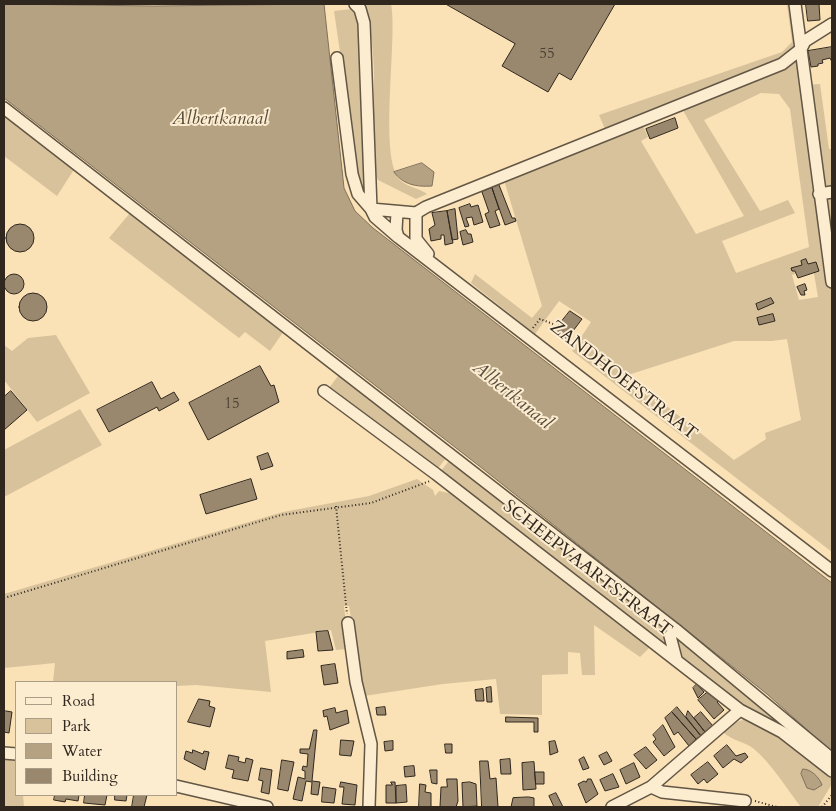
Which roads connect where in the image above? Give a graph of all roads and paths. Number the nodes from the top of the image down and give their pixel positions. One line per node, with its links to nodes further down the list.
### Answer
1 (355, 4): 9 (street)
2 (795, 4): 4 (street)
3 (832, 24): 4 (street)
4 (801, 49): 8 (street); 11 (street)
5 (337, 58): 9 (street)
6 (4, 108): 23 (street)
7 (832, 192): 8 (street)
8 (819, 194): 13 (street)
9 (371, 209): 10 (street); 12 (street)
10 (397, 212): 11 (street); 12 (street)
11 (416, 213): 15 (street, ZANDHOEFSTRAAT)
12 (398, 238): 20 (street)
13 (832, 282)
14 (553, 324): 15 (path)
15 (530, 332): 19 (street, ZANDHOEFSTRAAT)
16 (324, 391): 17 (street, SCHEEPVAARTSTRAAT)
17 (436, 474): 18 (path); 24 (street, SCHEEPVAARTSTRAAT)
18 (336, 506): 21 (path); 22 (path)
19 (832, 564)
20 (832, 571)
21 (4, 598)
22 (348, 623): 35 (street)
23 (675, 629): 24 (street); 26 (street)
24 (676, 659): 25 (street, SCHEEPVAARTSTRAAT)
25 (740, 710): 27 (street, SCHEEPVAARTSTRAAT); 29 (street)
26 (832, 759)
27 (832, 770)
28 (178, 787): 33 (street)
29 (651, 787): 31 (street); 32 (street)
30 (832, 795): 38 (path)
31 (745, 801): 37 (path)
32 (635, 802): 36 (street)
33 (243, 805): 34 (street)
34 (267, 807)
35 (369, 807)
36 (612, 807)
37 (777, 807)
38 (822, 807)

